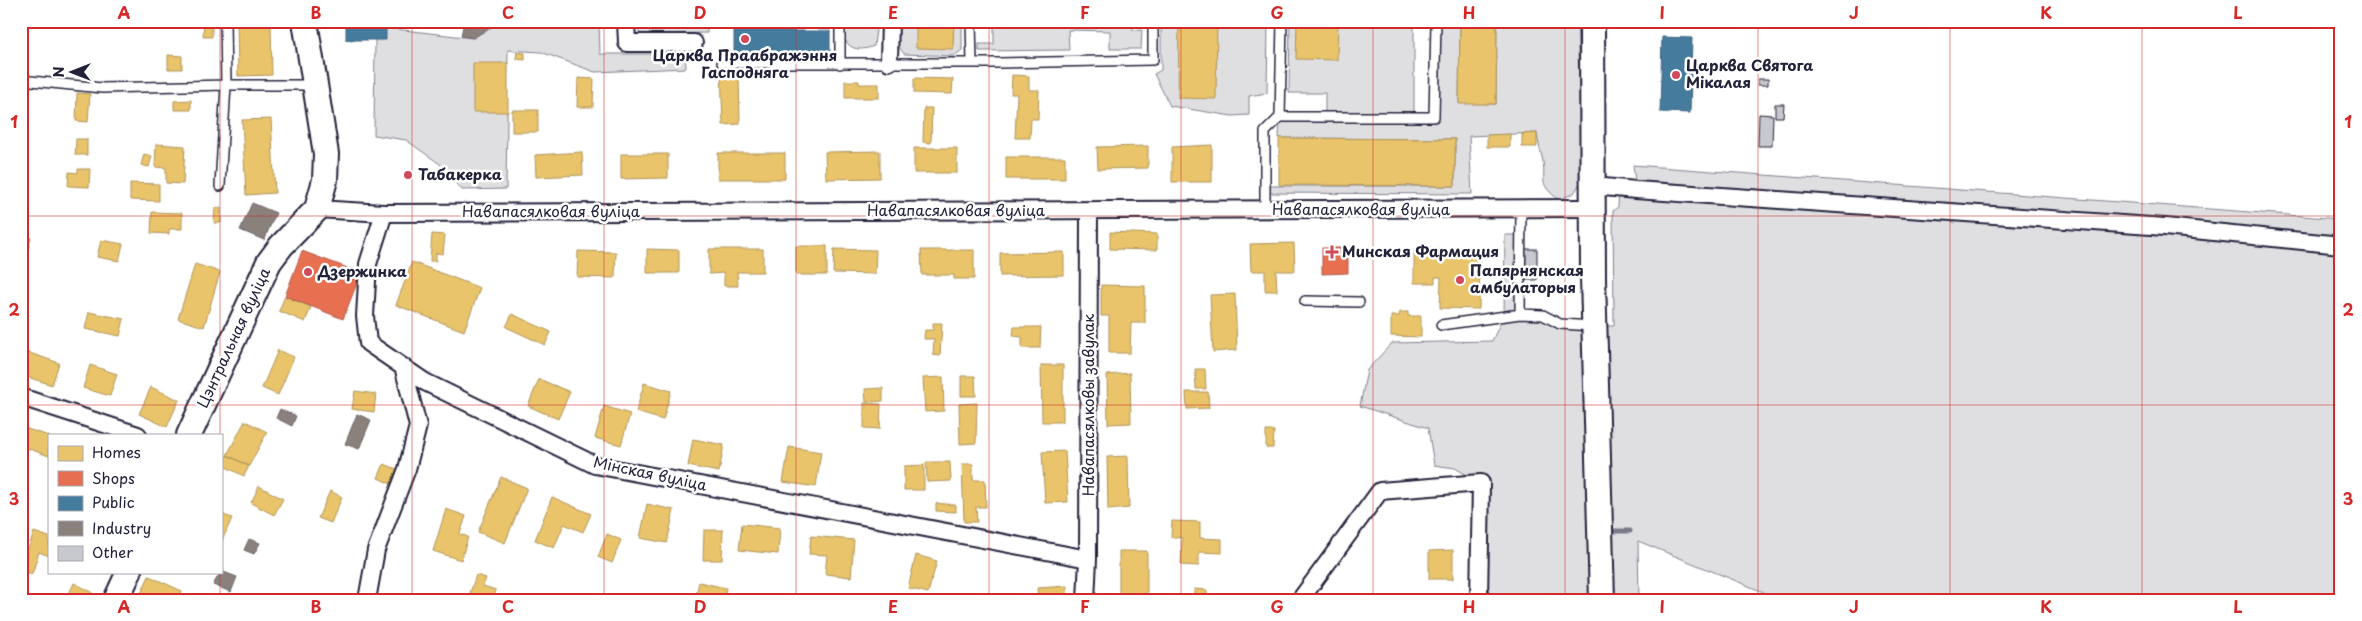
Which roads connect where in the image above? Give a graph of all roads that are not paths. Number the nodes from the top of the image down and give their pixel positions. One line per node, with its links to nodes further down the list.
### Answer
1 (225, 21): 17 (lane)
2 (305, 21): 18 (main road)
3 (626, 21): 11 (street)
4 (840, 21): 15 (lane)
5 (890, 21): 12 (street)
6 (971, 21): 14 (lane)
7 (1153, 21): 14 (lane)
8 (1282, 21): 19 (lane)
9 (1436, 21): 19 (lane)
10 (1592, 21): 21 (main road)
11 (694, 43)
12 (889, 62): 14 (lane); 15 (lane)
13 (722, 63): 15 (lane)
14 (972, 63)
15 (840, 64)
16 (21, 80): 17 (lane)
17 (226, 85): 18 (lane); 20 (lane)
18 (317, 85): 23 (main road)
19 (1280, 117): 25 (lane)
20 (220, 186)
21 (1593, 197): 22 (street, Навапасялковая вуліца); 27 (street, Навапасялковая вуліца); 32 (main road)
22 (1521, 208): 25 (street, Навапасялковая вуліца); 30 (lane)
23 (318, 209): 26 (street, Навапасялковая вуліца); 36 (main road, Цэнтральная вуліца)
24 (1089, 210): 25 (street, Навапасялковая вуліца); 26 (street, Навапасялковая вуліца); 37 (street, Навапасялковы завулак)
25 (1265, 210)
26 (384, 212): 33 (street, Мінская вуліца)
27 (2341, 245)
28 (1305, 301): 29 (lane)
29 (1359, 302)
30 (1520, 314): 31 (lane); 32 (lane)
31 (1441, 325)
32 (1594, 326): 44 (main road)
33 (404, 370): 37 (street, Мінская вуліца); 40 (street)
34 (21, 397): 35 (street)
35 (135, 434)
36 (189, 434)
37 (1088, 559): 41 (street, Навапасялковы завулак)
38 (127, 574): 39 (main road)
39 (116, 600)
40 (367, 600)
41 (1086, 600)
42 (1300, 600): 43 (street)
43 (1479, 600)
44 (1602, 600)

